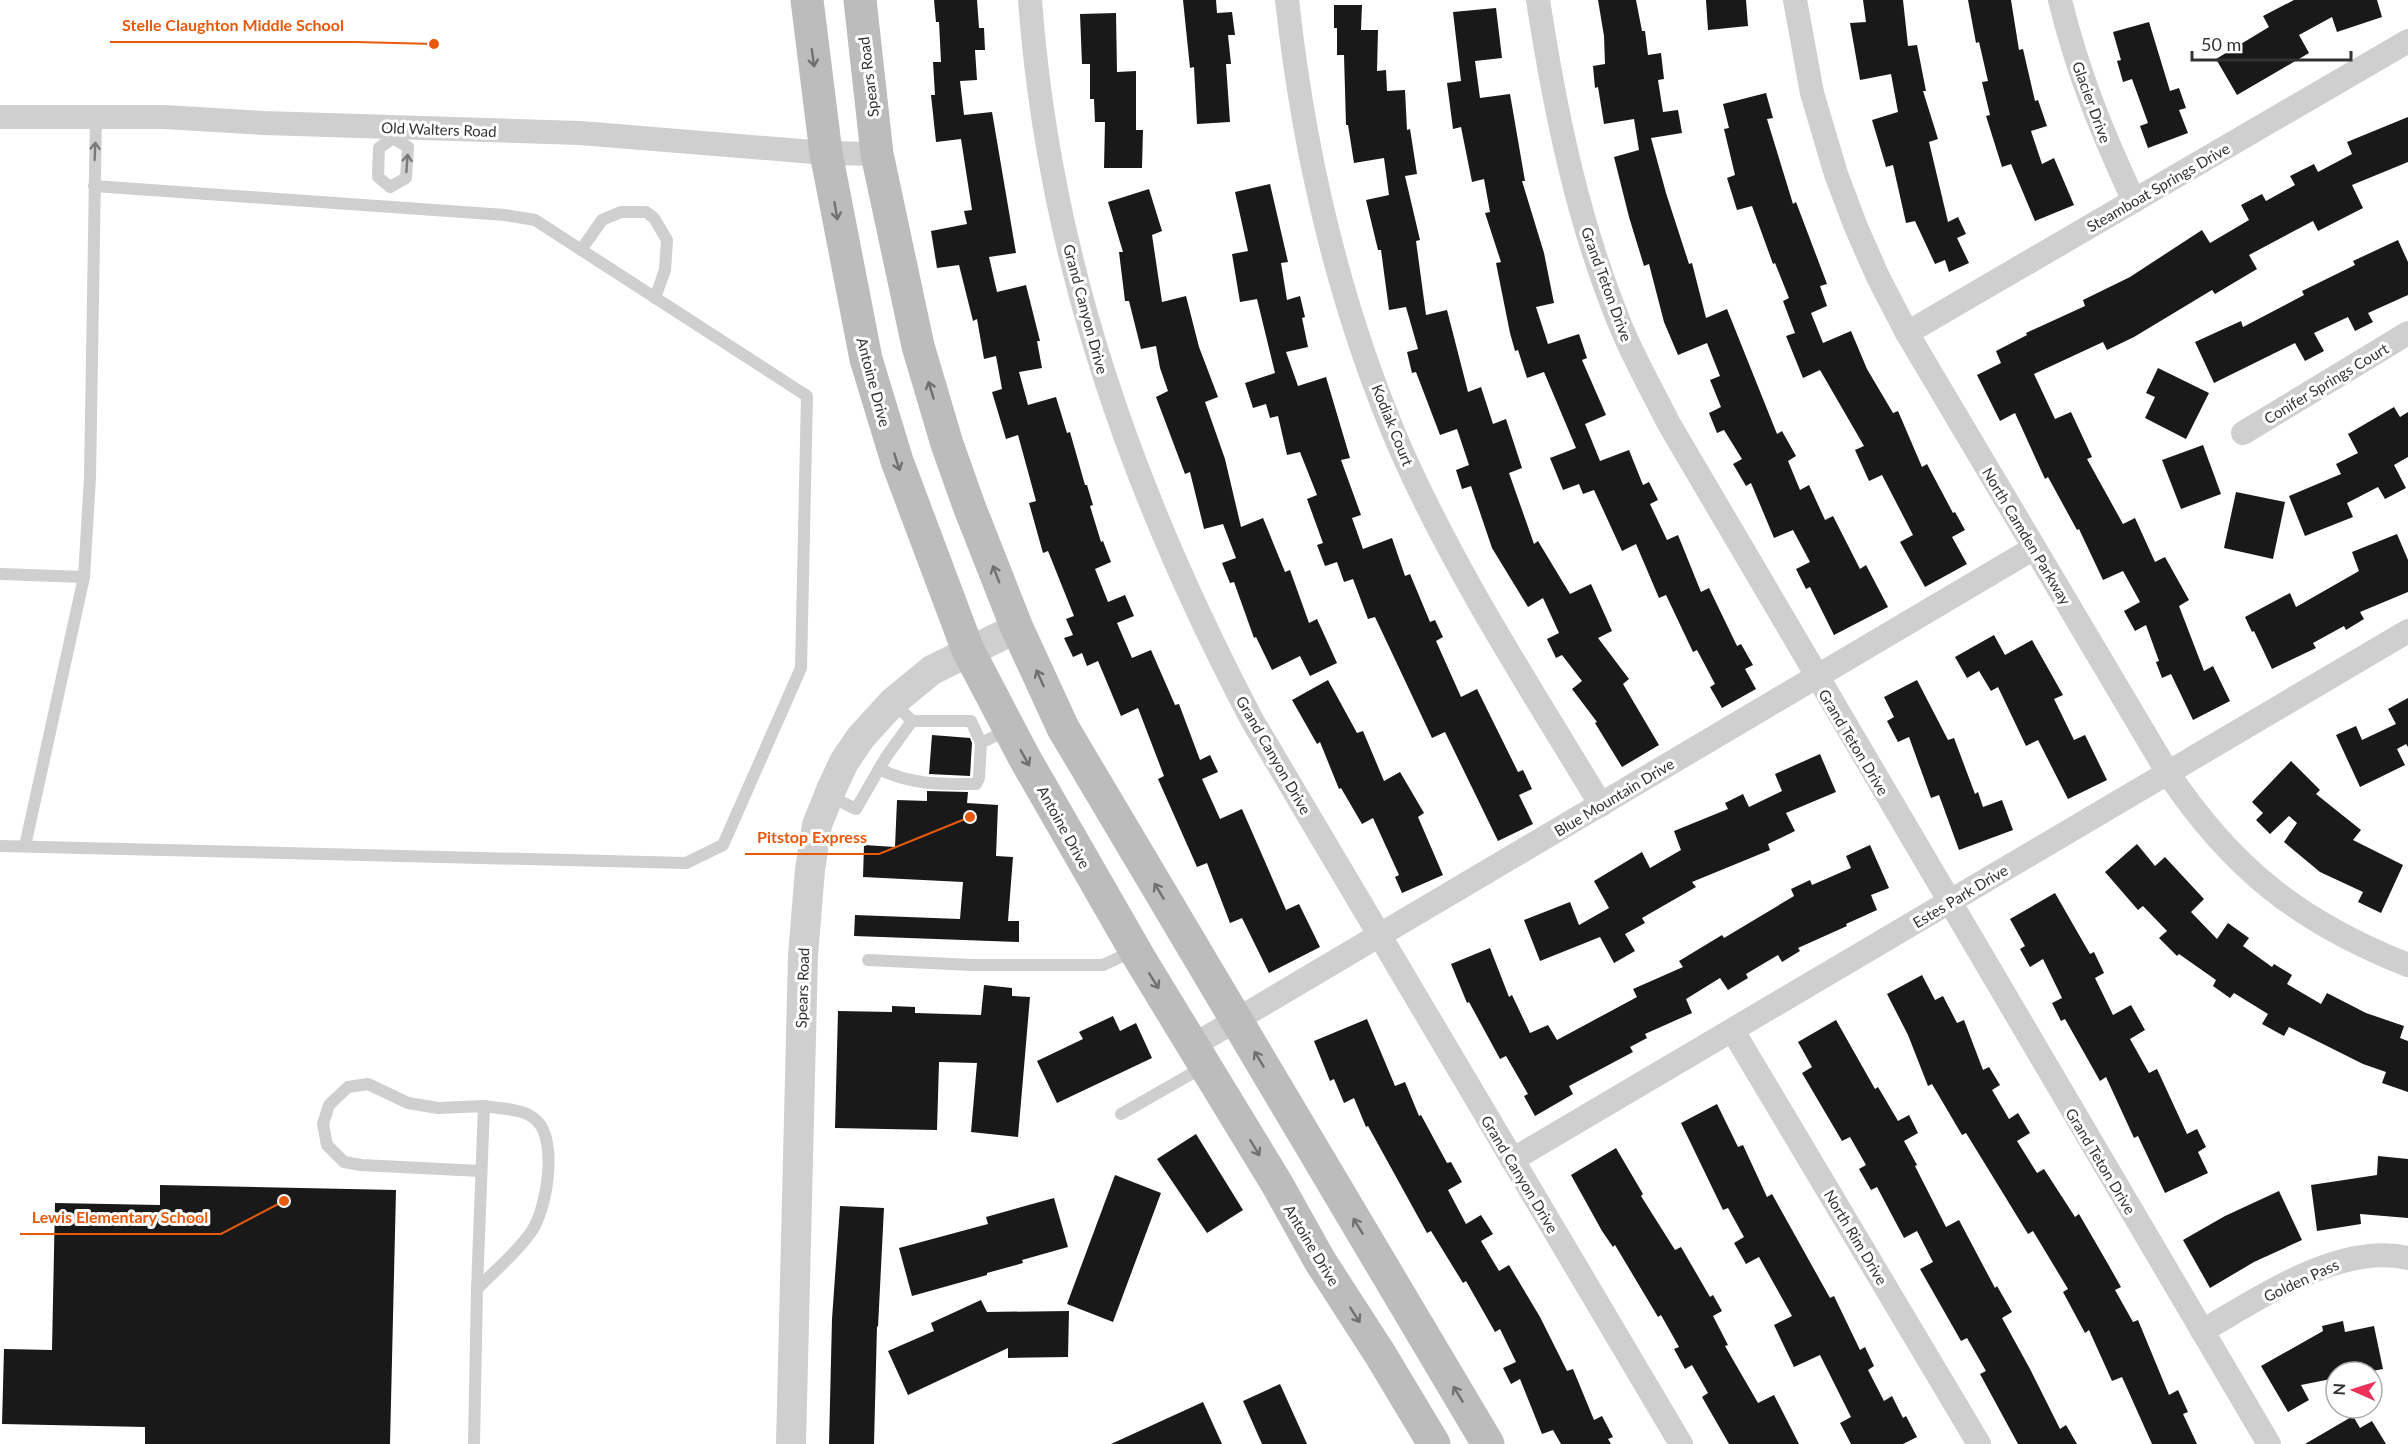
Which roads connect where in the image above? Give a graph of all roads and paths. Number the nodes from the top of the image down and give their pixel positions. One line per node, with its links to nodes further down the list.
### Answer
1 (807, 0): 12 (main road, one-way to 12)
2 (860, 0): 13 (main road, Spears Road)
3 (1029, 0): 39 (street, Grand Canyon Drive)
4 (1538, 0): 29 (street, Grand Teton Drive)
5 (1795, 0): 20 (street, North Camden Parkway)
6 (2060, 0): 16 (street, Glacier Drive)
7 (1288, 3): 35 (street, Kodiak Court)
8 (2408, 41): 16 (street, Steamboat Springs Drive)
9 (96, 116): 10 (street, Old Walters Road); 11 (street, Old Walters Road); 14 (lane, one-way to 9)
10 (0, 117)
11 (394, 133): 12 (street, Old Walters Road); 15 (lane); 15 (lane, one-way to 11)
12 (826, 153): 13 (street, Old Walters Road); 28 (main road, Antoine Drive, one-way to 28)
13 (877, 154): 26 (main road, one-way to 13)
14 (94, 186): 17 (lane); 25 (lane)
15 (390, 187): 17 (lane)
16 (2134, 201): 20 (street, Steamboat Springs Drive)
17 (389, 208): 18 (lane)
18 (581, 250): 19 (lane); 19 (lane)
19 (655, 298): 37 (lane)
20 (1908, 333): 23 (street, North Camden Parkway)
21 (2408, 333): 22 (street, Conifer Springs Court)
22 (2243, 433)
23 (2034, 548): 29 (street, Blue Mountain Drive); 33 (street, North Camden Parkway)
24 (0, 574): 25 (lane)
25 (84, 577): 37 (lane)
26 (1017, 628): 28 (street, Spears Road); 43 (main road, one-way to 26)
27 (2408, 631): 33 (street, Estes Park Drive)
28 (968, 650): 30 (street, Spears Road); 31 (main road, Antoine Drive)
29 (1816, 677): 35 (street, Blue Mountain Drive); 38 (street, Grand Teton Drive)
30 (903, 712): 31 (lane); 32 (lane); 34 (street, Spears Road)
31 (996, 736): 32 (lane); 40 (main road, Antoine Drive, one-way to 40)
32 (879, 769): 34 (lane)
33 (2168, 773): 38 (street, Estes Park Drive); 42 (street, North Camden Parkway)
34 (829, 795): 54 (street, Spears Road)
35 (1600, 805): 39 (street, Blue Mountain Drive)
36 (0, 846): 37 (lane)
37 (25, 846)
38 (1949, 903): 44 (street, Estes Park Drive); 52 (street, Grand Teton Drive)
39 (1380, 935): 43 (street, Blue Mountain Drive); 48 (street, Grand Canyon Drive)
40 (1136, 950): 41 (lane); 45 (main road, Antoine Drive, one-way to 45)
41 (868, 960)
42 (2408, 965)
43 (1235, 1020): 45 (street, Blue Mountain Drive); 56 (main road, one-way to 43)
44 (1734, 1031): 48 (street, Estes Park Drive); 58 (street, North Rim Drive)
45 (1200, 1055): 47 (lane); 55 (main road, Antoine Drive, one-way to 55)
46 (484, 1106): 49 (lane); 49 (lane); 51 (lane)
47 (1120, 1114)
48 (1512, 1160): 57 (street, Grand Canyon Drive)
49 (481, 1172): 51 (lane)
50 (2408, 1258): 52 (street, Golden Pass)
51 (477, 1289): 53 (lane)
52 (2202, 1331): 59 (street, Grand Teton Drive)
53 (474, 1444)
54 (791, 1444)
55 (1434, 1444)
56 (1488, 1444)
57 (1681, 1444)
58 (1979, 1444)
59 (2269, 1444)

